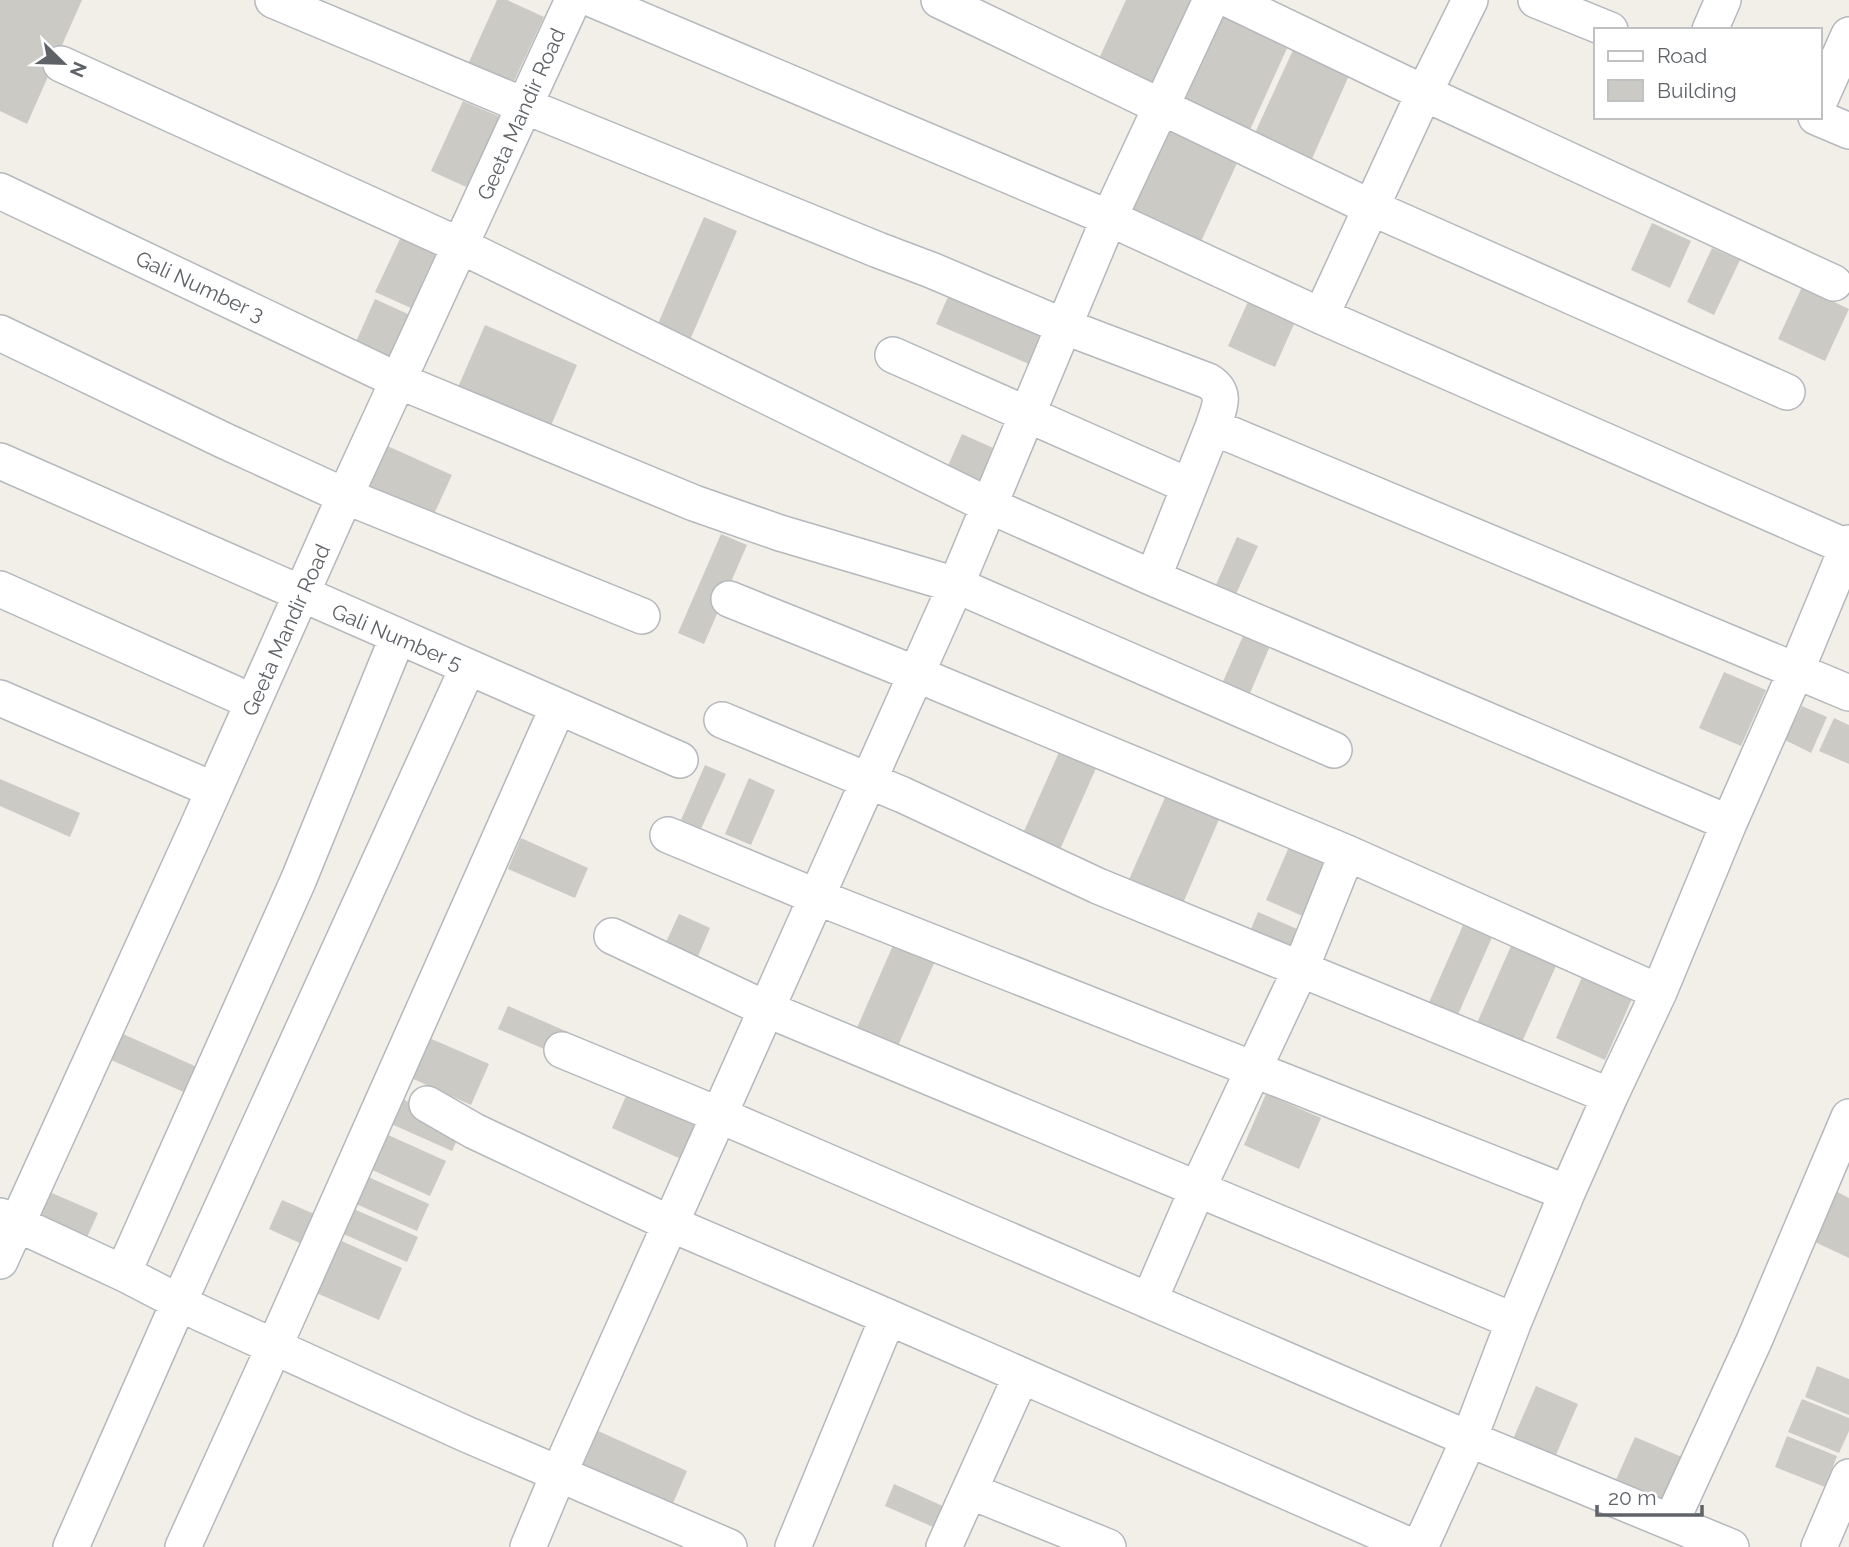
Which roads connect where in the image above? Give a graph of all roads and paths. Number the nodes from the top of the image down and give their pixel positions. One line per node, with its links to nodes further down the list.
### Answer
1 (272, 0): 16 (street)
2 (573, 0): 16 (street, Geeta Mandir Road)
3 (594, 0): 22 (street)
4 (939, 0): 17 (street)
5 (1211, 0): 17 (street)
6 (1230, 0): 14 (street)
7 (1470, 0): 14 (street)
8 (1536, 0): 10 (street)
9 (1723, 0): 11 (street)
10 (1610, 19)
11 (1711, 28)
12 (1849, 35): 15 (street)
13 (61, 64): 23 (street)
14 (1424, 93): 21 (street); 24 (street)
15 (1821, 98)
16 (525, 106): 23 (street, Geeta Mandir Road); 26 (street)
17 (1161, 106): 21 (street); 22 (street)
18 (1821, 119): 19 (street)
19 (1849, 131)
20 (0, 191): 29 (street, Gali Number 3)
21 (1370, 206): 25 (street); 30 (street)
22 (1109, 218): 25 (street); 26 (street)
23 (461, 246): 29 (street, Geeta Mandir Road); 36 (street)
24 (1834, 283)
25 (1321, 316): 37 (street)
26 (1063, 326): 31 (street); 32 (street)
27 (0, 333): 35 (street)
28 (893, 355): 31 (street)
29 (399, 381): 35 (street, Geeta Mandir Road); 39 (street, Gali Number 3)
30 (1787, 392)
31 (1027, 414): 34 (street); 36 (street)
32 (1213, 427): 34 (street); 46 (street)
33 (0, 461): 41 (street, Gali Number 5)
34 (1188, 486): 38 (street)
35 (345, 496): 41 (street, Geeta Mandir Road); 43 (street)
36 (988, 505): 38 (street); 39 (street)
37 (1848, 546): 46 (street)
38 (1153, 578): 57 (street)
39 (956, 585): 47 (street); 53 (street, Gali Number 3)
40 (0, 590): 50 (street)
41 (302, 596): 44 (street, Gali Number 5); 50 (street, Geeta Mandir Road)
42 (729, 599): 47 (street)
43 (642, 616)
44 (398, 636): 45 (street, Gali Number 5); 76 (street)
45 (468, 667): 51 (street, Gali Number 5); 78 (street)
46 (1796, 671): 48 (street); 57 (street)
47 (916, 674): 55 (street); 59 (street)
48 (1849, 693)
49 (0, 698): 56 (street)
50 (253, 702): 56 (street, Geeta Mandir Road)
51 (558, 707): 54 (street, Gali Number 5); 81 (street)
52 (722, 719): 55 (street)
53 (1334, 750)
54 (680, 760)
55 (869, 781): 60 (street); 62 (street)
56 (214, 790): 73 (street, Geeta Mandir Road)
57 (1729, 823): 63 (street)
58 (668, 835): 60 (street)
59 (1347, 853): 62 (street); 63 (street)
60 (817, 897): 64 (street); 66 (street)
61 (612, 936): 64 (street)
62 (1301, 968): 66 (street); 67 (street)
63 (1660, 992): 67 (street)
64 (766, 1009): 69 (street); 71 (street)
65 (562, 1050): 69 (street)
66 (1254, 1069): 71 (street); 72 (street)
67 (1610, 1096): 72 (street)
68 (427, 1104): 74 (street)
69 (719, 1115): 74 (street); 77 (street)
70 (1849, 1117): 87 (street)
71 (1197, 1190): 77 (street); 80 (street)
72 (1567, 1193): 80 (street)
73 (8, 1220): 75 (street, Geeta Mandir Road); 76 (street)
74 (671, 1224): 79 (street); 84 (street)
75 (0, 1261)
76 (123, 1273): 78 (street)
77 (1149, 1301): 83 (street)
78 (179, 1302): 81 (street); 89 (street)
79 (888, 1317): 82 (street); 93 (street)
80 (1514, 1321): 83 (street)
81 (274, 1346): 84 (street); 90 (street)
82 (1021, 1376): 86 (street); 96 (street)
83 (1469, 1438): 87 (street); 97 (street)
84 (559, 1473): 88 (street); 91 (street)
85 (1849, 1477): 99 (street)
86 (970, 1491): 94 (street); 95 (street)
87 (1671, 1522): 98 (street)
88 (661, 1534): 92 (street)
89 (71, 1547)
90 (183, 1547)
91 (528, 1547)
92 (729, 1547)
93 (793, 1547)
94 (944, 1547)
95 (1108, 1547)
96 (1413, 1547)
97 (1420, 1547)
98 (1731, 1547)
99 (1819, 1547)

